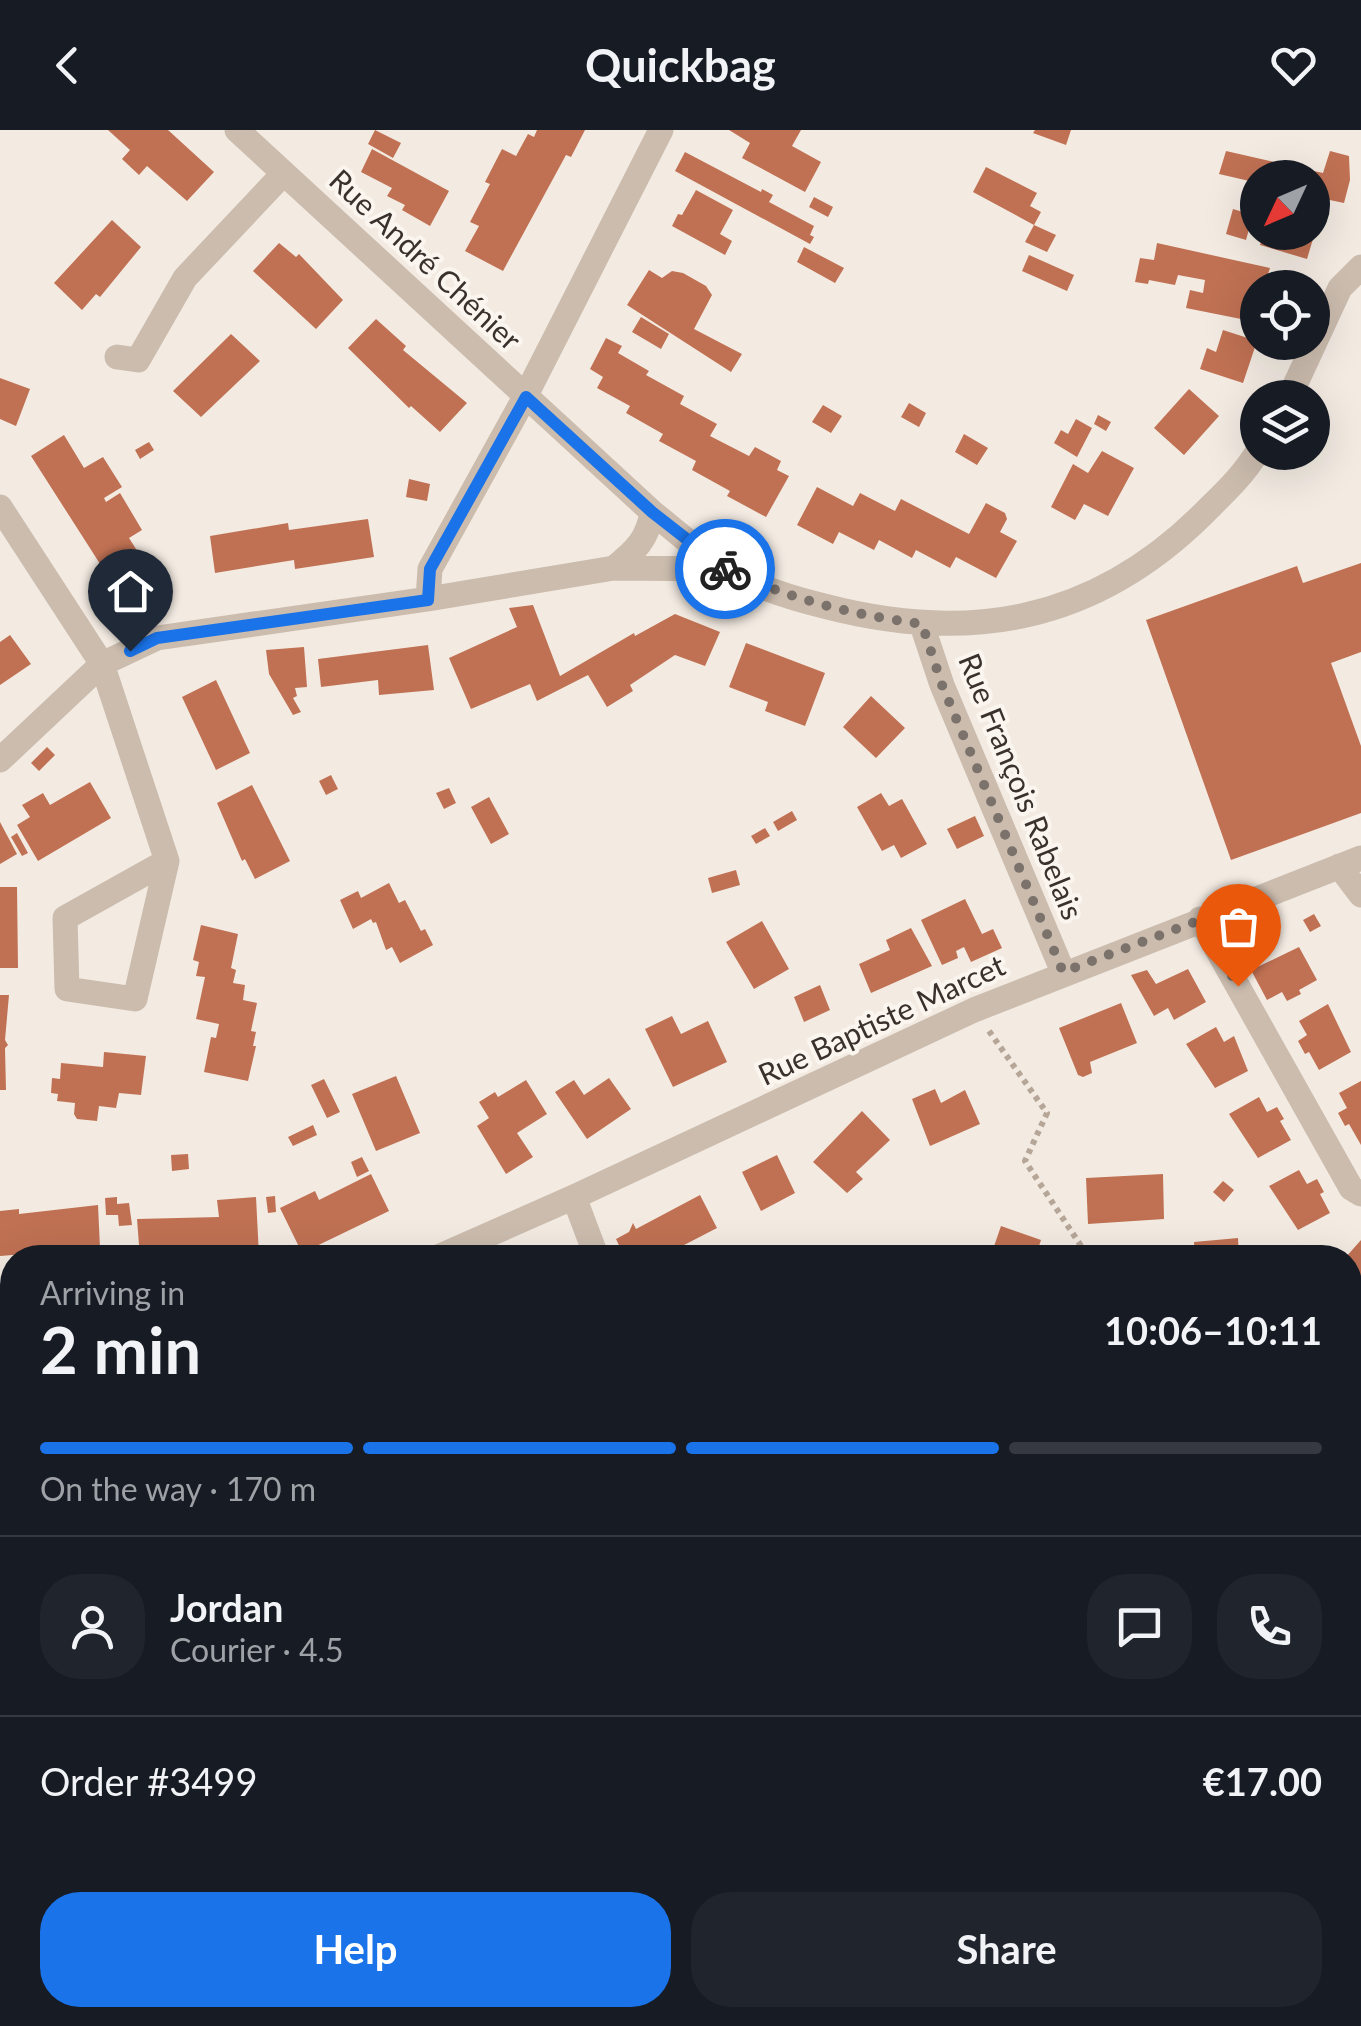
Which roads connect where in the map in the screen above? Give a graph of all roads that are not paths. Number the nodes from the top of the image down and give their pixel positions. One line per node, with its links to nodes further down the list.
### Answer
1 (237, 130): 3 (street, Rue André Chénier)
2 (662, 130): 7 (street)
3 (284, 173): 5 (street); 7 (street, Rue André Chénier)
4 (1361, 267): 6 (street)
5 (118, 357)
6 (1297, 380)
7 (526, 397): 10 (street, Rue André Chénier); 13 (street)
8 (1246, 470): 14 (street)
9 (0, 507): 15 (street)
10 (652, 512): 11 (street); 12 (street, Rue André Chénier)
11 (614, 568): 12 (street); 13 (street)
12 (726, 570): 14 (street)
13 (428, 600): 15 (street)
14 (922, 624): 21 (street, Rue François Rabelais)
15 (102, 664): 16 (street); 17 (street)
16 (0, 760)
17 (167, 862): 17 (street)
18 (1350, 862): 19 (street); 20 (street, Rue Baptiste Marcet)
19 (1361, 895)
20 (1200, 920): 21 (street, Rue Baptiste Marcet); 22 (street)
21 (1063, 972): 23 (street, Rue Baptiste Marcet)
22 (1361, 1194)
23 (574, 1197): 24 (street, Rue Baptiste Marcet); 25 (street)
24 (465, 1245)
25 (592, 1245)

